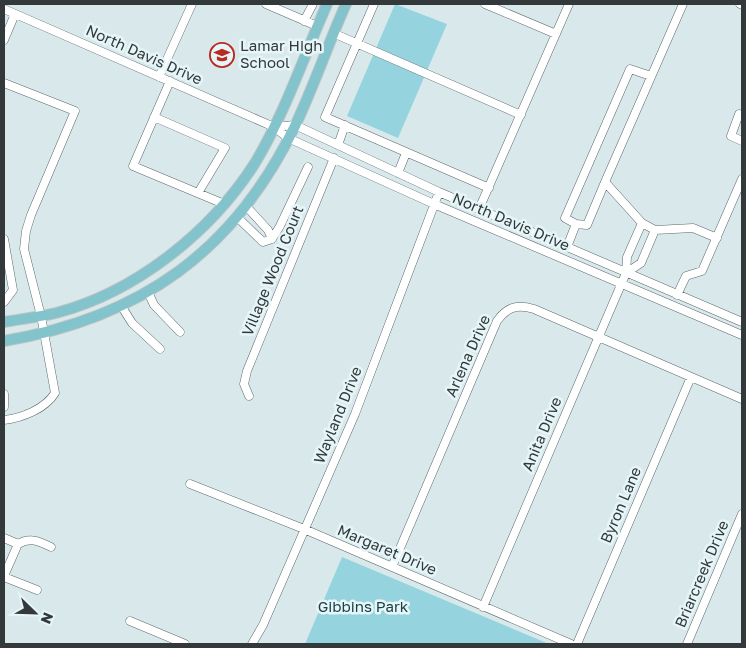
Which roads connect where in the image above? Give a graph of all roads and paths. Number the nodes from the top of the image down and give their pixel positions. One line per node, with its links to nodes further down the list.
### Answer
1 (192, 4): 19 (street)
2 (266, 4): 12 (street)
3 (312, 4): 12 (street)
4 (327, 4): 13 (main road)
5 (346, 4): 14 (main road)
6 (374, 4): 17 (street)
7 (485, 4): 15 (street)
8 (569, 4): 15 (street)
9 (683, 4): 18 (street)
10 (4, 9): 11 (street, North Davis Drive)
11 (15, 14): 16 (street); 19 (street, North Davis Drive)
12 (304, 21): 13 (street)
13 (317, 26): 27 (main road)
14 (333, 34): 17 (street); 25 (main road)
15 (556, 34): 22 (street)
16 (4, 40)
17 (356, 44): 22 (street); 26 (street)
18 (651, 76): 36 (street); 45 (street)
19 (160, 77): 20 (street, North Davis Drive)
20 (170, 81): 24 (street); 27 (street, North Davis Drive)
21 (4, 82): 58 (street)
22 (521, 114): 37 (street)
23 (742, 115): 29 (street)
24 (154, 117): 39 (street); 39 (street)
25 (295, 125): 27 (street, North Davis Drive); 28 (main road); 30 (street, North Davis Drive)
26 (345, 125): 30 (street); 31 (street)
27 (274, 127): 28 (street, North Davis Drive); 40 (main road)
28 (288, 138): 32 (street, North Davis Drive); 42 (main road)
29 (742, 141)
30 (338, 145): 34 (street, North Davis Drive)
31 (406, 153): 34 (street); 37 (street)
32 (334, 158): 41 (street, North Davis Drive); 69 (street, Village Wood Court)
33 (308, 167): 50 (street)
34 (398, 173): 38 (street, North Davis Drive)
35 (742, 179): 48 (street)
36 (605, 182): 45 (street); 46 (street)
37 (489, 188): 43 (street)
38 (439, 192): 41 (street, Wayland Drive); 43 (street, North Davis Drive)
39 (198, 193): 40 (street)
40 (224, 204): 58 (main road)
41 (434, 204): 53 (street, North Davis Drive); 75 (street, Wayland Drive)
42 (245, 205): 44 (main road); 50 (street)
43 (479, 209): 51 (street, North Davis Drive)
44 (236, 216): 50 (street); 54 (main road)
45 (576, 224): 51 (street)
46 (642, 224): 47 (street); 52 (street)
47 (655, 230): 48 (street); 52 (street)
48 (717, 238): 55 (street)
49 (4, 239): 56 (street)
50 (272, 239)
51 (567, 247): 52 (street, North Davis Drive)
52 (626, 273): 53 (street, Anita Drive); 55 (street, North Davis Drive)
53 (621, 284): 63 (street, North Davis Drive); 64 (street, Anita Drive)
54 (148, 292): 57 (main road); 61 (street)
55 (677, 295): 60 (street, North Davis Drive)
56 (4, 302)
57 (122, 307): 62 (main road); 66 (street)
58 (41, 316): 59 (main road); 62 (street)
59 (4, 322)
60 (742, 322)
61 (180, 332)
62 (45, 334): 65 (main road); 72 (street)
63 (742, 335)
64 (599, 337): 67 (street, Arlena Drive); 79 (street, Arlena Drive); 82 (street, Anita Drive)
65 (4, 341)
66 (160, 349)
67 (691, 377): 70 (street, Arlena Drive); 87 (street, Byron Lane)
68 (4, 394): 71 (street)
69 (249, 396)
70 (742, 399)
71 (4, 407)
72 (4, 419)
73 (190, 484): 75 (street, Margaret Drive)
74 (742, 514): 88 (street, Briarcreek Drive)
75 (304, 529): 79 (street, Margaret Drive); 85 (street, Wayland Drive)
76 (4, 538): 77 (street)
77 (18, 544): 78 (street); 80 (street)
78 (51, 546)
79 (392, 567): 82 (street, Margaret Drive)
80 (4, 576): 81 (street)
81 (36, 590)
82 (483, 606): 86 (street, Margaret Drive)
83 (130, 620): 84 (street)
84 (185, 644)
85 (252, 644)
86 (572, 644)
87 (577, 644)
88 (687, 644)

